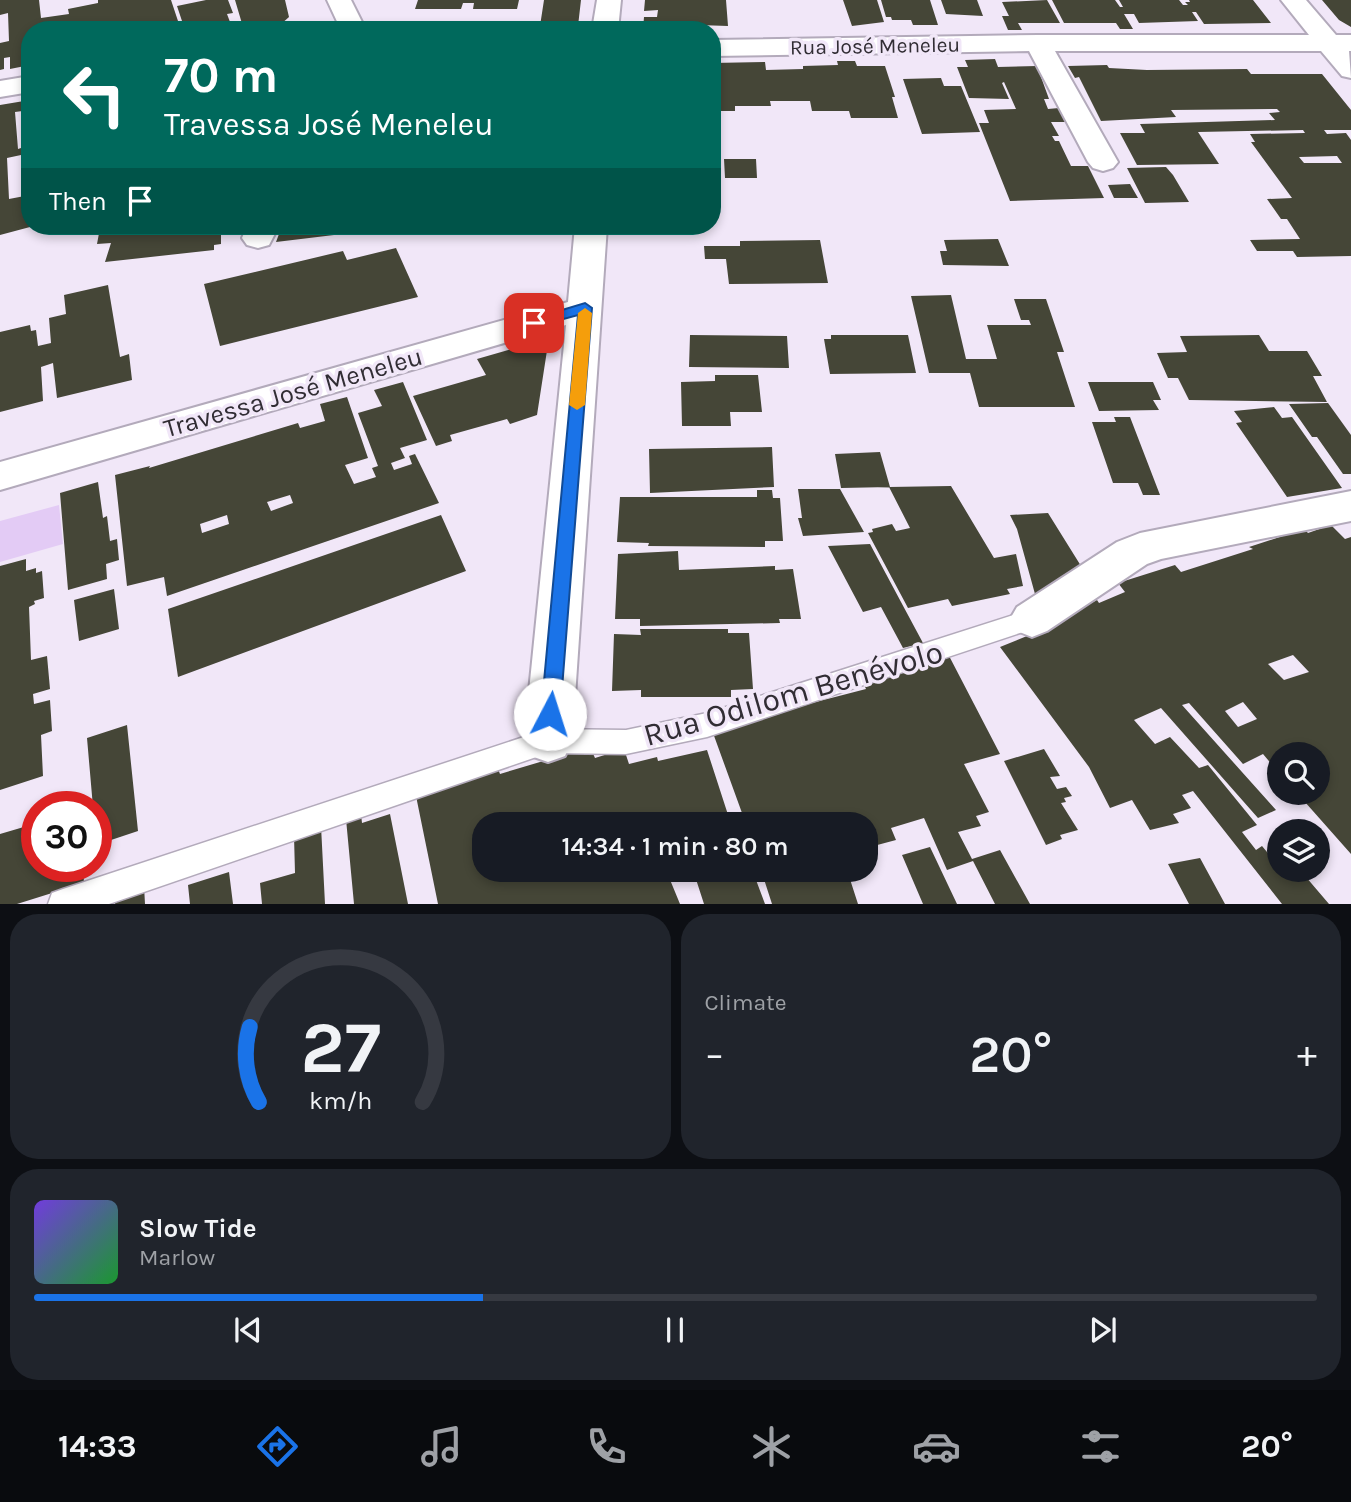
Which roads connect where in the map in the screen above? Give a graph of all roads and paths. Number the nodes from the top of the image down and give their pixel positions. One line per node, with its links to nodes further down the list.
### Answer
1 (339, 0): 4 (street)
2 (609, 0): 5 (street)
3 (1293, 0): 7 (street)
4 (350, 21)
5 (606, 21)
6 (1038, 43): 7 (street, Rua José Meneleu); 8 (street, Rua José Meneleu); 12 (street)
7 (1340, 43): 9 (street)
8 (721, 48)
9 (1351, 70)
10 (21, 86): 11 (street)
11 (0, 89)
12 (1103, 162)
13 (590, 235): 14 (street)
14 (585, 308): 15 (street, Travessa José Meneleu); 18 (street)
15 (0, 476)
16 (1351, 506): 17 (street, Rua Odilom Benévolo)
17 (1032, 619): 18 (lane, Rua Odilom Benévolo)
18 (548, 741): 19 (lane, Rua Odilom Benévolo)
19 (63, 904)

